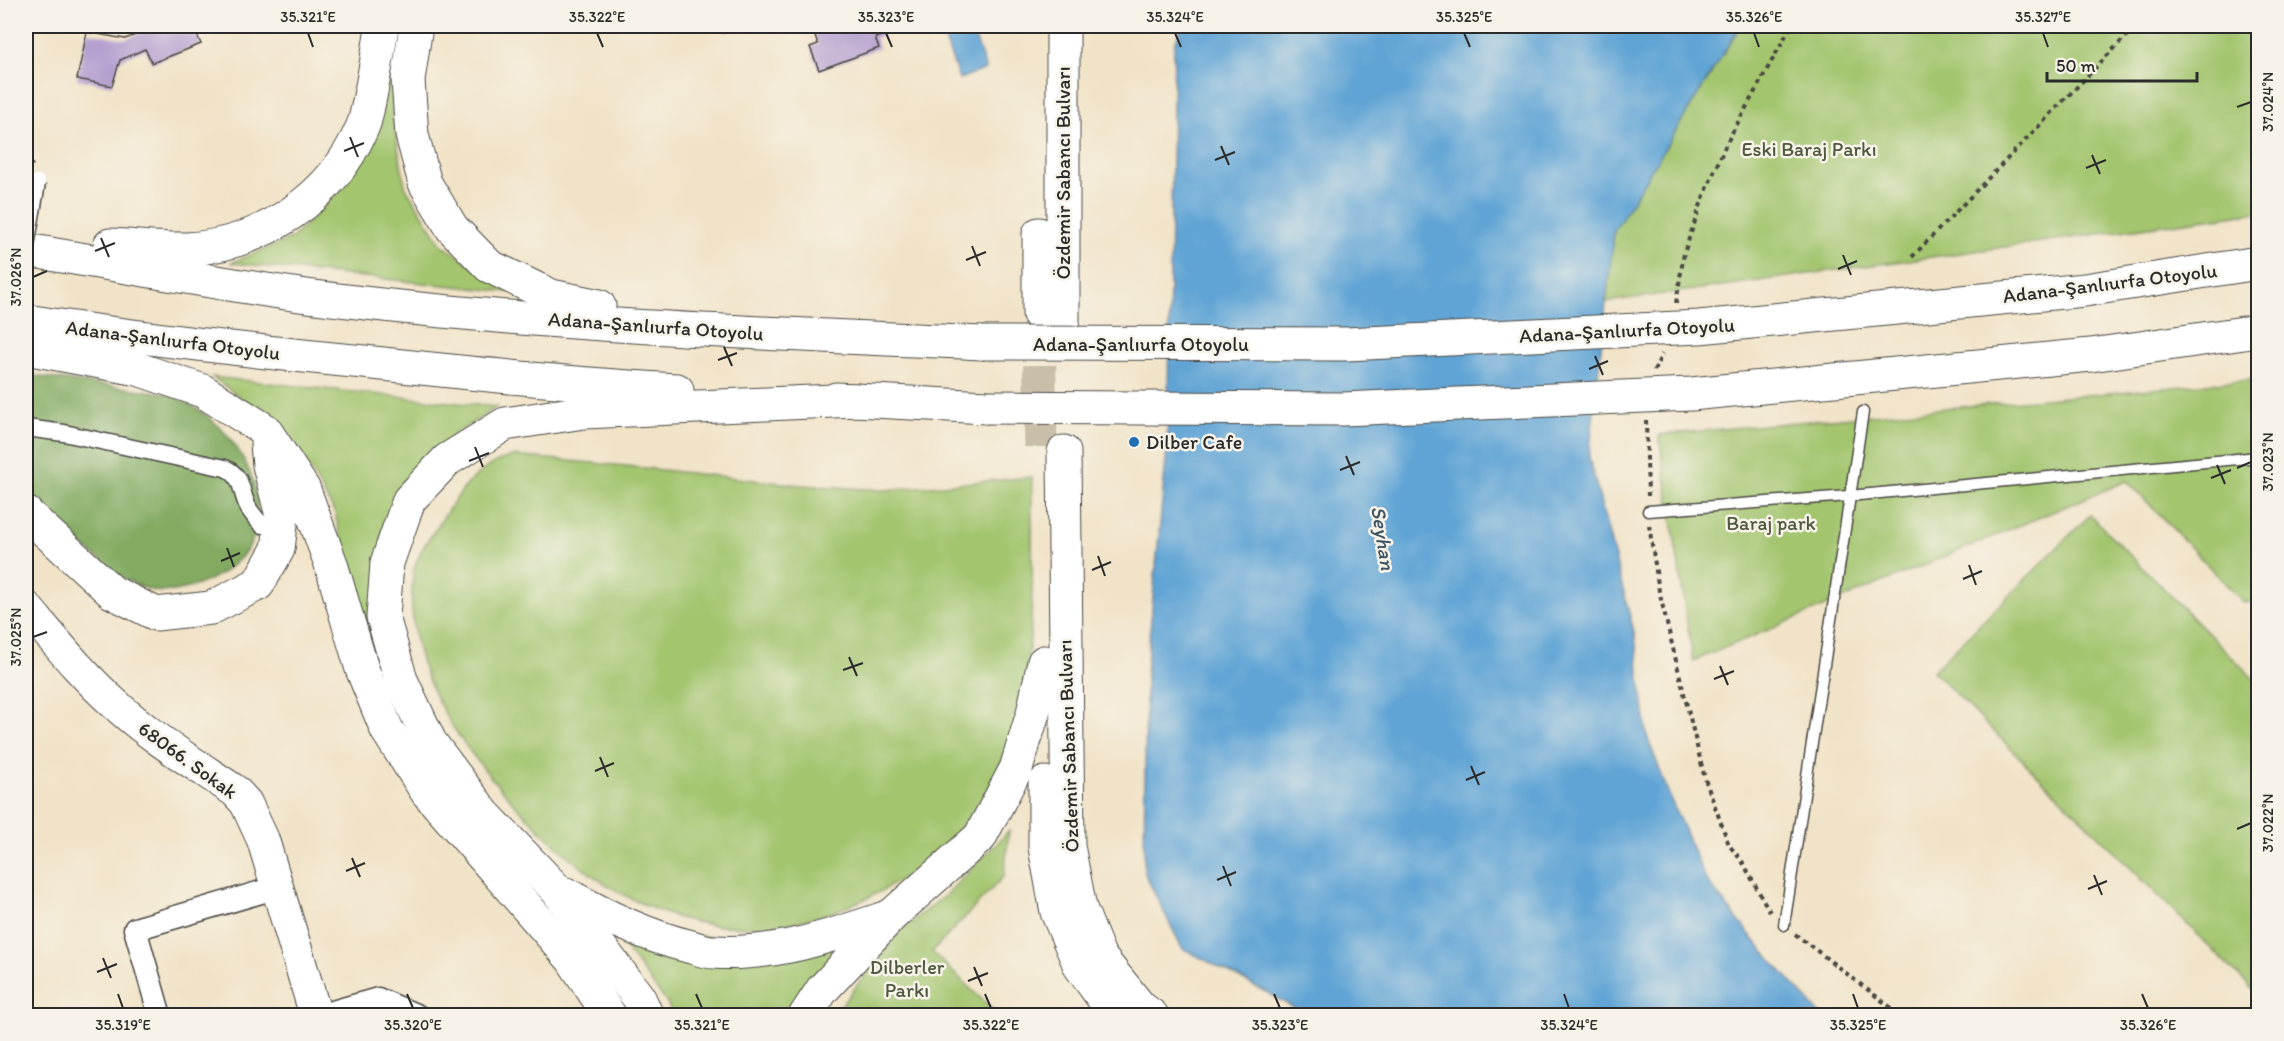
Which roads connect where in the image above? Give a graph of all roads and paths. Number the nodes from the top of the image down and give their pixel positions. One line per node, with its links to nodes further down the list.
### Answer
1 (382, 26): 8 (main road)
2 (416, 26): 15 (main road)
3 (1040, 26): 4 (main road, Özdemir Sabancı Bulvarı)
4 (1063, 26)
5 (1791, 26): 12 (path)
6 (2136, 26): 10 (path)
7 (38, 183): 9 (street, bridge)
8 (26, 240)
9 (26, 248): 15 (main road, Adana-Şanlıurfa Otoyolu)
10 (1912, 257)
11 (2259, 263): 15 (main road, Adana-Şanlıurfa Otoyolu, bridge)
12 (1674, 312)
13 (26, 321): 19 (main road, Adana-Şanlıurfa Otoyolu)
14 (2259, 331): 19 (main road, Adana-Şanlıurfa Otoyolu, bridge)
15 (802, 335)
16 (26, 348): 23 (main road)
17 (1664, 350): 18 (path)
18 (1652, 376)
19 (856, 400): 32 (main road)
20 (1863, 412): 25 (lane)
21 (1647, 414): 26 (path)
22 (26, 428): 28 (street)
23 (265, 430): 27 (main road); 38 (main road)
24 (2259, 457): 25 (lane)
25 (1849, 496): 26 (lane); 34 (lane)
26 (1648, 511): 34 (path)
27 (26, 513)
28 (262, 525)
29 (27, 612): 31 (main road, 68066. Sokak)
30 (1044, 662): 33 (main road); 41 (main road, Özdemir Sabancı Bulvarı); 42 (main road, Özdemir Sabancı Bulvarı)
31 (278, 887): 35 (street); 36 (main road, 68066. Sokak)
32 (555, 889): 33 (main road); 39 (main road)
33 (892, 915): 40 (main road)
34 (1784, 925): 43 (path)
35 (160, 1016)
36 (317, 1016): 37 (street)
37 (418, 1016)
38 (610, 1016)
39 (647, 1016)
40 (805, 1016)
41 (1116, 1016)
42 (1152, 1016)
43 (1902, 1016)

